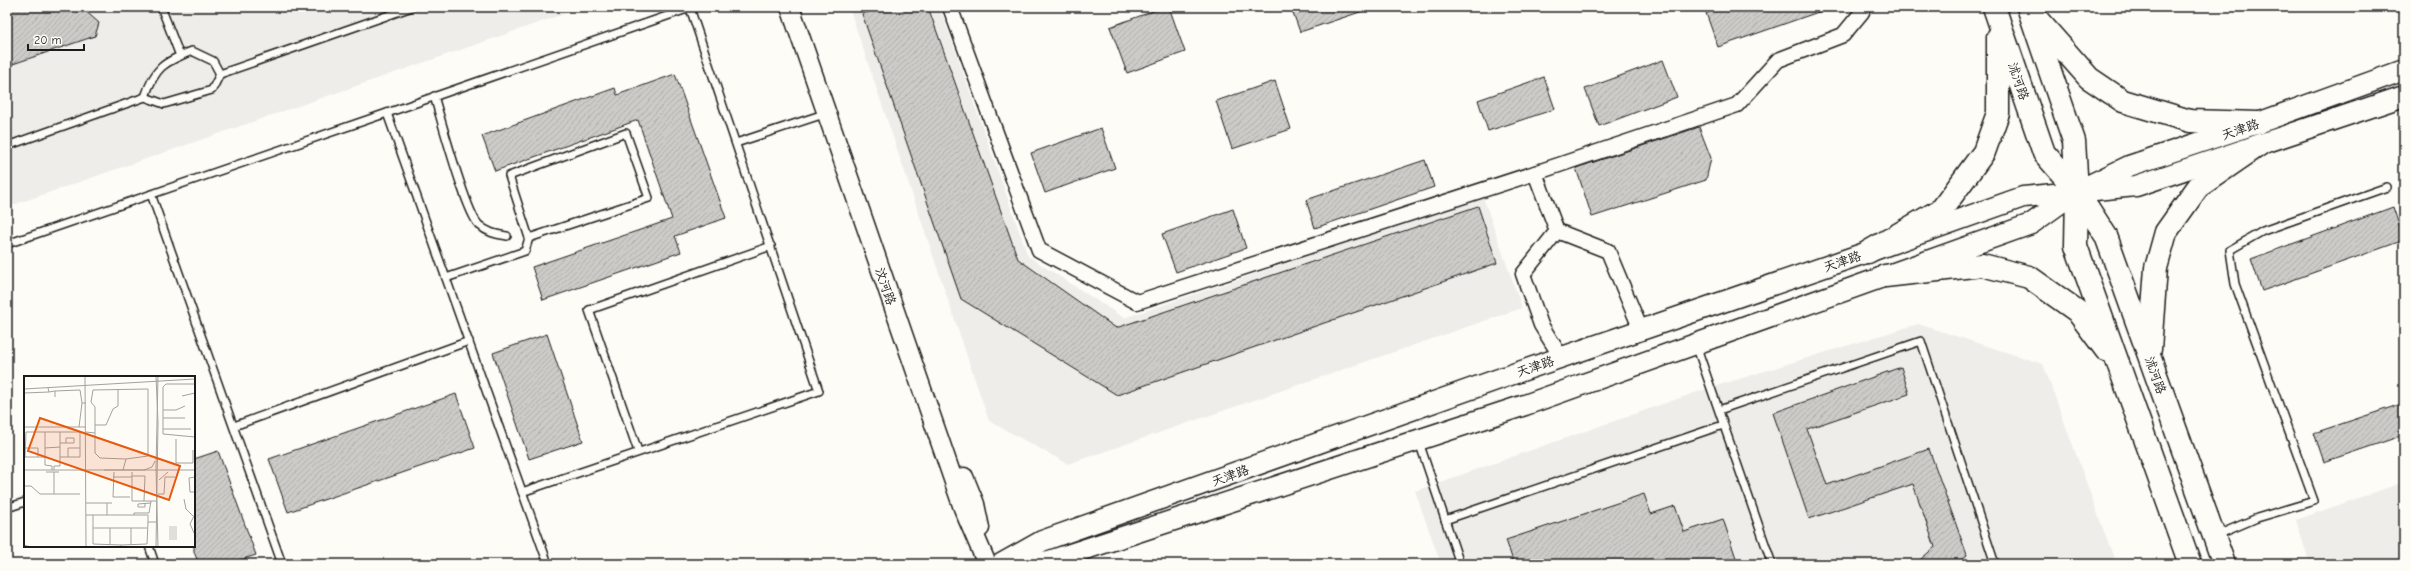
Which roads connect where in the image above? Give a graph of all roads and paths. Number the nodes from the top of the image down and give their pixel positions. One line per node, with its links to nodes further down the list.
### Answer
1 (161, 7): 9 (lane)
2 (412, 7): 11 (lane)
3 (790, 7): 16 (street, 汶河路)
4 (800, 7): 53 (street, 汶河路)
5 (950, 7): 21 (street)
6 (1860, 7): 21 (street)
7 (2029, 8): 17 (main road); 23 (main road, 沭河路)
8 (1996, 13): 23 (main road, 沭河路); 30 (main road)
9 (180, 56): 11 (lane); 14 (lane)
10 (2404, 70): 17 (main road, 天津路)
11 (220, 74): 14 (lane)
12 (434, 96): 15 (lane); 18 (lane); 26 (lane)
13 (2404, 96): 19 (main road, 天津路)
14 (145, 97): 20 (lane)
15 (387, 113): 24 (lane); 32 (lane)
16 (827, 113): 18 (lane); 53 (street, 汶河路)
17 (2258, 123): 23 (main road, 天津路)
18 (736, 143): 29 (lane)
19 (2259, 145): 23 (main road, 天津路); 36 (main road)
20 (7, 146)
21 (1535, 173): 25 (street)
22 (2387, 187): 48 (lane)
23 (2077, 191): 30 (main road, 天津路); 31 (main road, 天津路); 36 (main road, 沭河路); 38 (main road, 沭河路)
24 (150, 194): 28 (lane); 41 (lane)
25 (1557, 231): 33 (street); 37 (street)
26 (507, 236)
27 (529, 238): 27 (lane); 32 (lane)
28 (7, 244)
29 (770, 246): 43 (lane); 43 (lane)
30 (1868, 252): 33 (main road, 天津路)
31 (1886, 276): 35 (main road, 天津路); 38 (main road)
32 (446, 278): 34 (lane)
33 (1641, 330): 37 (main road, 天津路)
34 (469, 341): 41 (lane); 44 (lane)
35 (1695, 344): 39 (lane); 42 (main road, 天津路)
36 (2149, 356): 48 (main road, 沭河路)
37 (1561, 357): 54 (main road, 天津路)
38 (2120, 368): 59 (main road, 沭河路)
39 (1718, 410): 40 (lane); 58 (lane)
40 (1723, 425): 47 (lane); 57 (lane)
41 (234, 426): 51 (lane)
42 (1419, 441): 47 (lane); 55 (main road, 天津路)
43 (638, 451): 44 (lane)
44 (522, 492): 52 (lane)
45 (24, 502): 46 (lane)
46 (7, 508)
47 (1446, 520): 56 (lane)
48 (2214, 537): 60 (main road, 沭河路)
49 (149, 547): 50 (lane)
50 (155, 564)
51 (282, 564)
52 (548, 564)
53 (988, 564)
54 (1001, 564)
55 (1030, 564)
56 (1460, 564)
57 (1772, 564)
58 (1995, 564)
59 (2190, 564)
60 (2224, 564)

